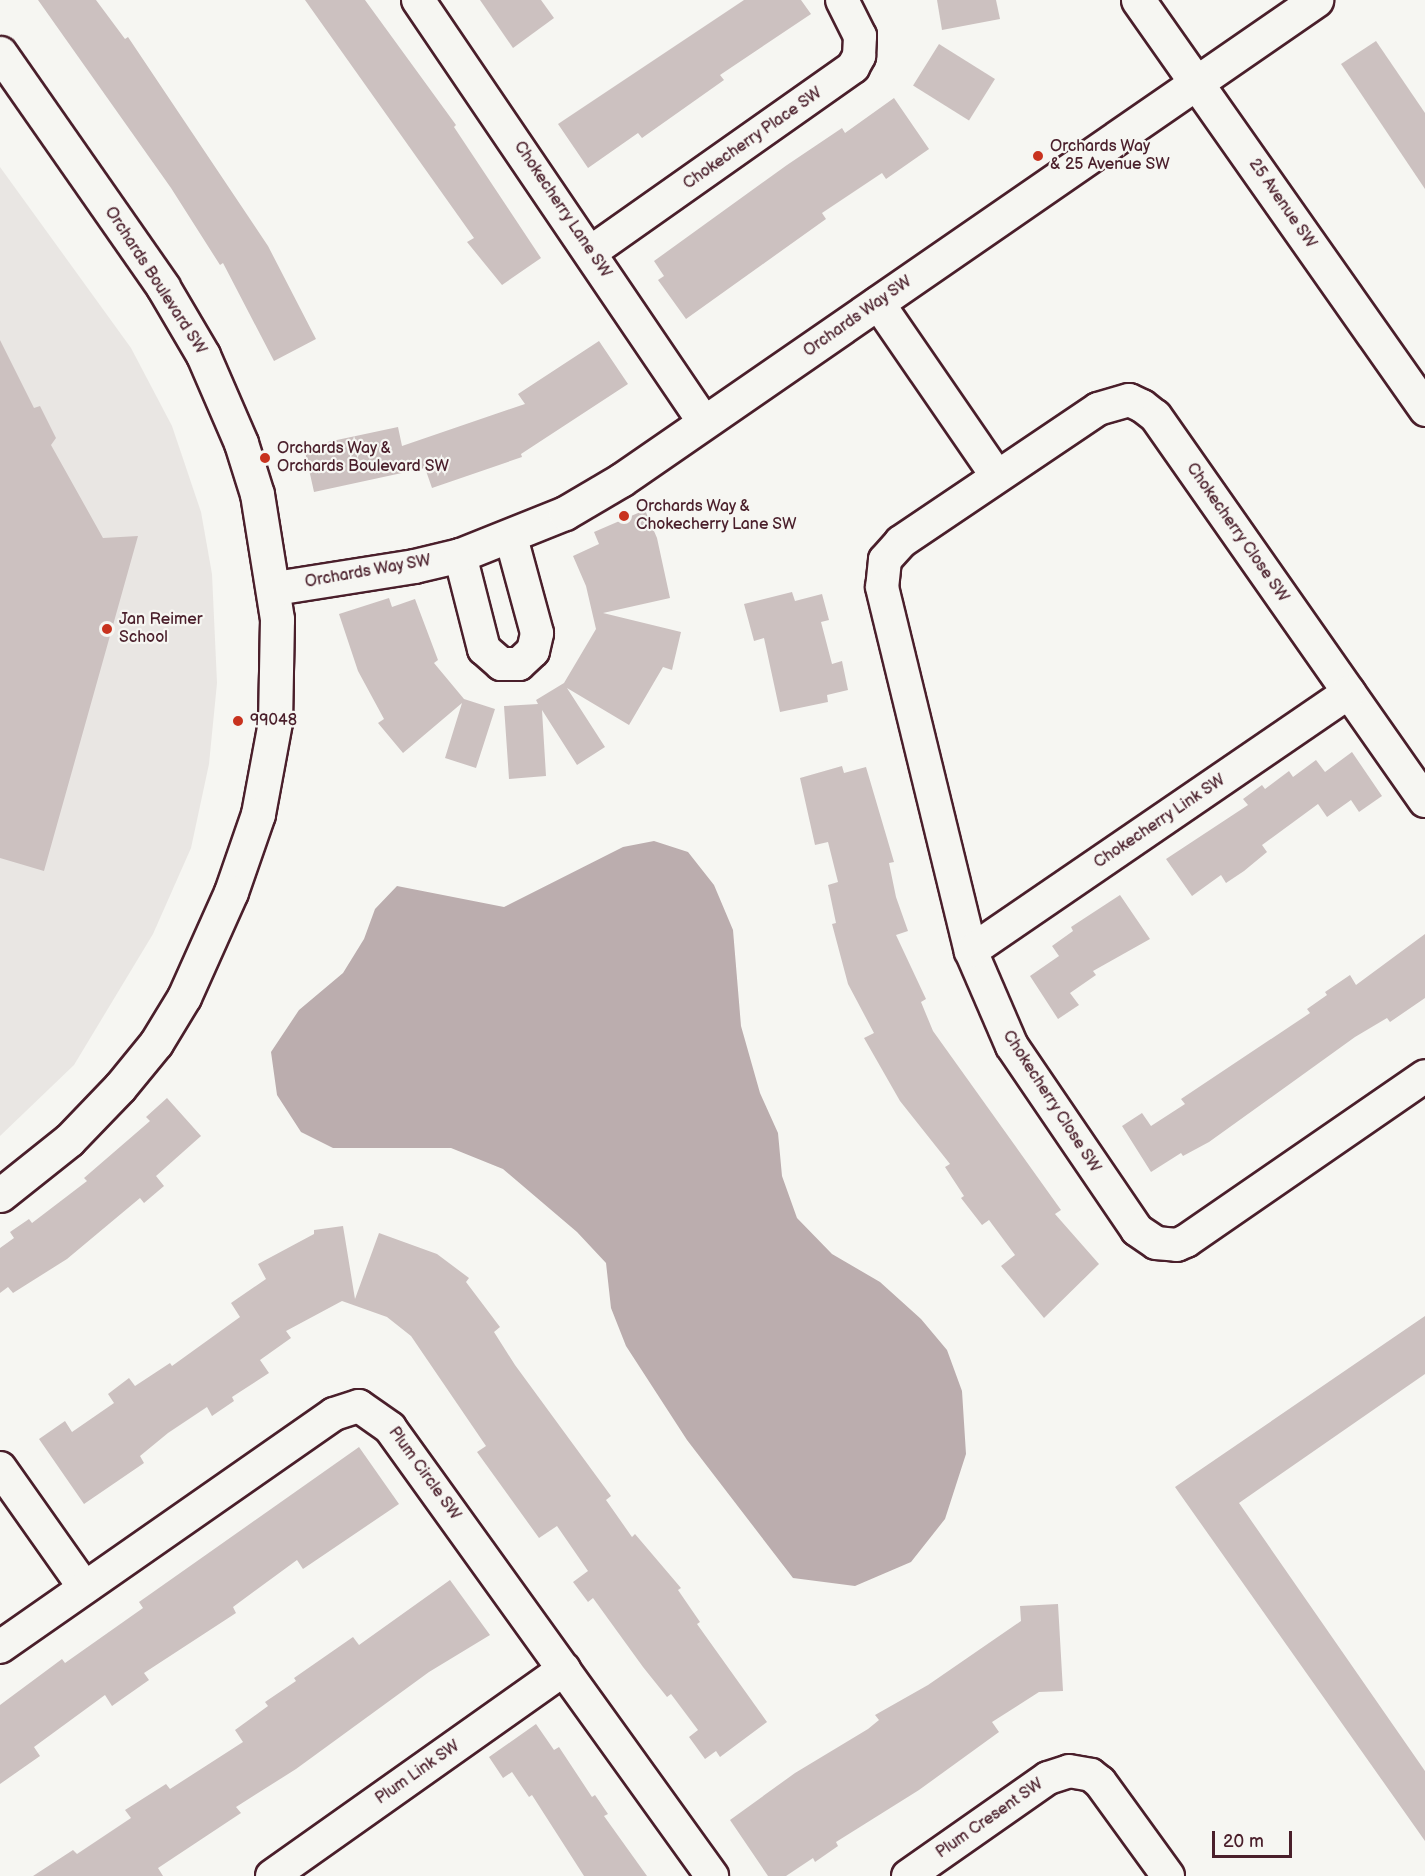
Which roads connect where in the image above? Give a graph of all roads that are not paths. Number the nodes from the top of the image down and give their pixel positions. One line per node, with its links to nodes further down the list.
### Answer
1 (418, 0): 7 (street, Chokecherry Lane SW)
2 (842, 0): 7 (street, Chokecherry Place SW)
3 (1138, 0): 6 (street, 25 Avenue SW)
4 (1316, 0): 6 (street, Orchards Way SW)
5 (0, 54): 14 (street, Orchards Boulevard SW)
6 (1197, 83): 8 (street, Orchards Way SW); 9 (street, 25 Avenue SW)
7 (591, 252): 10 (street, Chokecherry Lane SW)
8 (878, 303): 10 (street, Orchards Way SW); 11 (street)
9 (1425, 409)
10 (704, 422): 12 (street, Orchards Way SW)
11 (997, 476): 15 (street, Chokecherry Close SW); 17 (street, Chokecherry Close SW)
12 (511, 537): 13 (street, Orchards Way SW); 13 (street)
13 (460, 555): 14 (street, Orchards Way SW)
14 (275, 588): 19 (street, Orchards Boulevard SW)
15 (1349, 692): 16 (street, Chokecherry Close SW); 17 (street, Chokecherry Link SW)
16 (1425, 801)
17 (971, 951): 18 (street, Chokecherry Close SW)
18 (1425, 1076)
19 (0, 1195)
20 (0, 1468): 21 (street)
21 (84, 1587): 22 (street, Plum Circle SW); 23 (street, Plum Circle SW)
22 (0, 1647)
23 (564, 1669): 24 (street, Plum Link SW); 25 (street, Plum Circle SW)
24 (272, 1876)
25 (712, 1876)
26 (908, 1876): 27 (street, Plum Cresent SW)
27 (1168, 1876)

